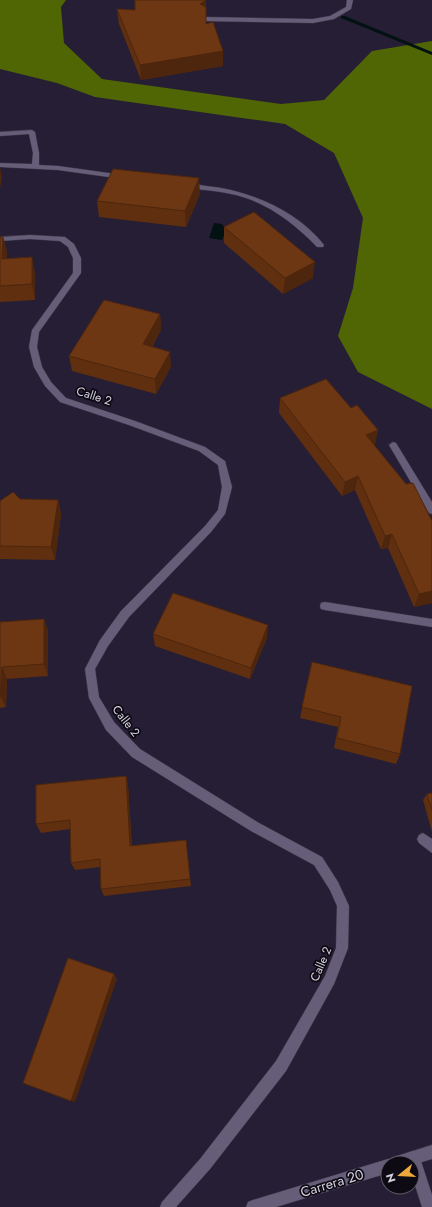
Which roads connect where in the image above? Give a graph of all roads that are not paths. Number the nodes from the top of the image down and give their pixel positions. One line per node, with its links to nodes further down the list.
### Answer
1 (350, 0): 2 (street)
2 (205, 19)
3 (0, 134): 5 (street)
4 (0, 165): 5 (street)
5 (35, 167): 6 (street)
6 (131, 178)
7 (177, 184): 9 (street)
8 (0, 239): 18 (street, Calle 2)
9 (320, 245)
10 (393, 445): 11 (street)
11 (432, 510)
12 (324, 606): 13 (street)
13 (432, 622)
14 (432, 1152): 15 (street)
15 (420, 1156)
16 (380, 1168): 19 (street, Carrera 20)
17 (420, 1181): 20 (street)
18 (167, 1207)
19 (253, 1207)
20 (429, 1207)

